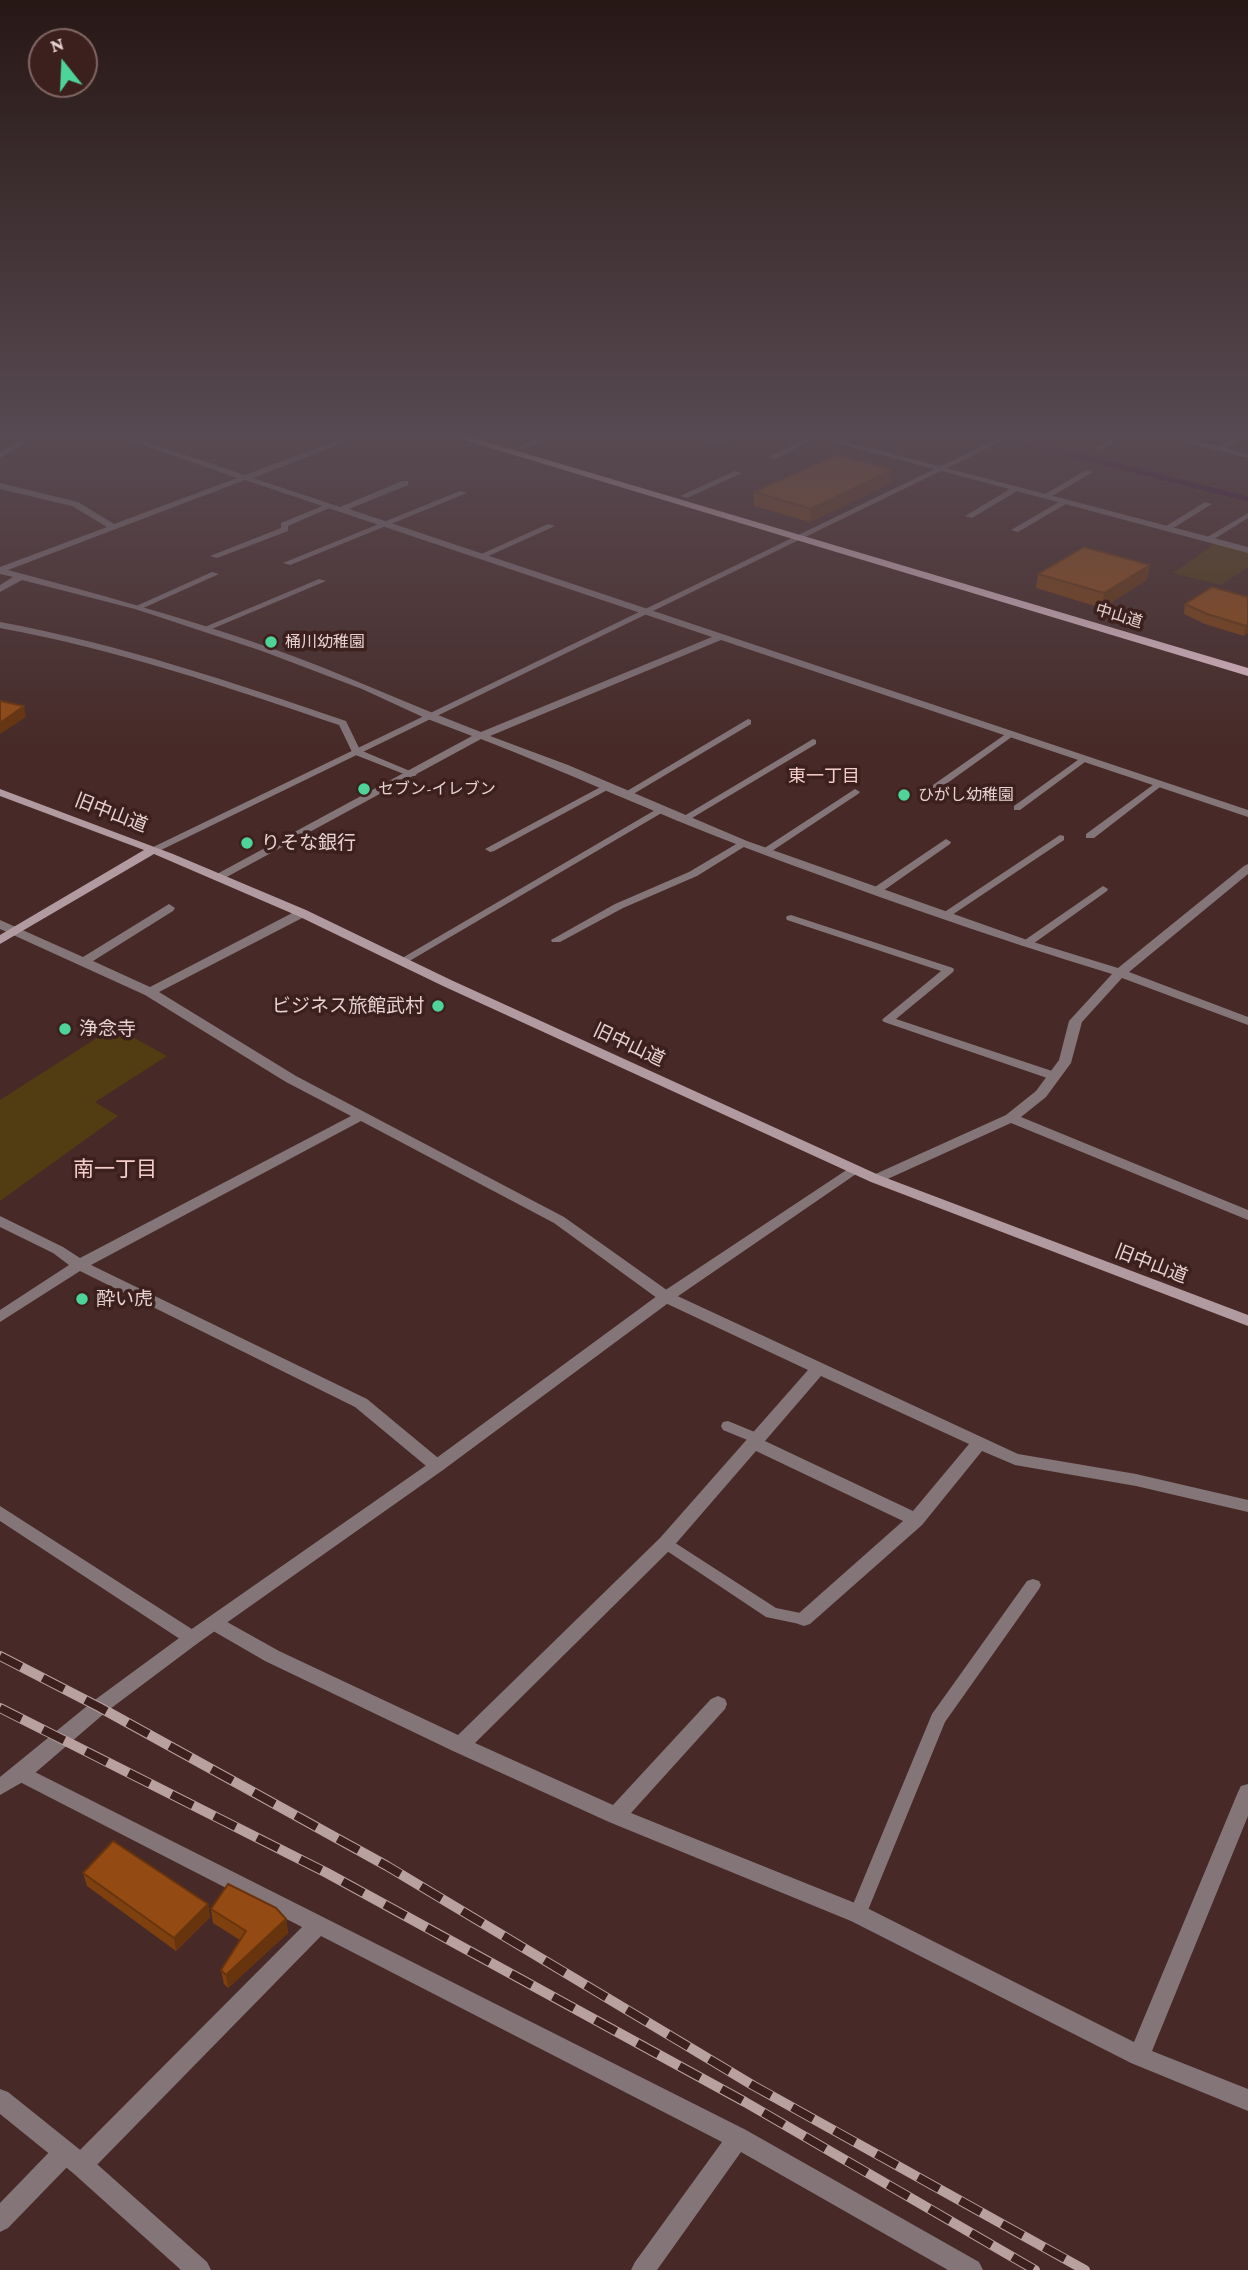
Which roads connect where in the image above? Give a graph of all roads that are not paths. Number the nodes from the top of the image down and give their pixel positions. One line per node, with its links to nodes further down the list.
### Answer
1 (75, 542): 14 (street)
2 (251, 542): 11 (lane)
3 (338, 542): 13 (lane)
4 (438, 542): 12 (street)
5 (514, 542): 12 (lane)
6 (791, 542): 20 (street)
7 (827, 542): 25 (highway, 中山道)
8 (829, 542): 24 (highway, 中山道)
9 (1219, 542): 10 (street)
10 (1248, 550)
11 (214, 556)
12 (481, 556): 20 (street)
13 (286, 563)
14 (0, 571): 16 (street)
15 (215, 574): 19 (lane)
16 (22, 576): 18 (street); 19 (street)
17 (322, 581): 22 (lane)
18 (0, 589)
19 (138, 607): 22 (street)
20 (645, 612): 23 (street); 26 (street)
21 (0, 625): 31 (lane)
22 (204, 629): 26 (street)
23 (721, 637): 28 (street); 29 (street)
24 (1248, 663)
25 (1248, 672)
26 (429, 716): 29 (street); 31 (street)
27 (748, 722): 39 (lane)
28 (1010, 734): 32 (street); 36 (lane)
29 (481, 736): 33 (street); 35 (street)
30 (813, 742): 43 (lane)
31 (356, 752): 33 (lane); 49 (street)
32 (1082, 760): 34 (street); 40 (lane)
33 (412, 774): 52 (street)
34 (1157, 785): 42 (street); 44 (lane)
35 (608, 786): 39 (street); 48 (lane)
36 (936, 787)
37 (0, 792): 49 (main road, 旧中山道)
38 (855, 792): 50 (lane)
39 (627, 794): 41 (street)
40 (1017, 808)
41 (662, 809): 43 (street); 65 (lane)
42 (1248, 814)
43 (684, 818): 47 (street)
44 (1090, 836)
45 (1060, 838): 57 (lane)
46 (946, 842): 54 (lane)
47 (743, 844): 50 (street); 62 (lane)
48 (490, 849)
49 (153, 850): 52 (main road, 旧中山道); 60 (main road)
50 (765, 851): 54 (street)
51 (1248, 868): 66 (street)
52 (219, 877): 56 (main road, 旧中山道)
53 (1103, 889): 63 (lane)
54 (876, 891): 57 (street)
55 (169, 908): 64 (street)
56 (302, 913): 65 (main road, 旧中山道); 67 (street)
57 (945, 915): 63 (street)
58 (791, 918): 69 (lane)
59 (0, 924): 60 (street)
60 (15, 930): 61 (main road); 64 (street)
61 (0, 940)
62 (556, 940)
63 (1026, 944): 66 (street)
64 (85, 961): 67 (street)
65 (402, 961): 72 (main road, 旧中山道)
66 (1120, 973): 68 (street); 69 (street)
67 (150, 992): 70 (street)
68 (1248, 1021)
69 (1054, 1076): 71 (street)
70 (359, 1117): 76 (street); 77 (street)
71 (1011, 1118): 73 (street); 74 (street)
72 (854, 1169): 73 (main road, 旧中山道); 77 (street)
73 (876, 1179): 79 (main road, 旧中山道)
74 (1247, 1214)
75 (0, 1221): 76 (street)
76 (79, 1265): 78 (street); 84 (street)
77 (666, 1297): 80 (street); 84 (street)
78 (0, 1317)
79 (1248, 1321)
80 (819, 1368): 82 (street); 83 (street)
81 (728, 1426): 82 (lane)
82 (756, 1441): 87 (street); 88 (street)
83 (980, 1442): 85 (street); 87 (street)
84 (437, 1466): 91 (street)
85 (1248, 1506)
86 (0, 1512): 92 (street)
87 (916, 1520): 90 (street)
88 (666, 1543): 90 (lane); 94 (street)
89 (1033, 1585): 99 (lane)
90 (804, 1619)
91 (214, 1623): 92 (street); 94 (street)
92 (192, 1638): 95 (street)
93 (718, 1704): 98 (street)
94 (460, 1745): 98 (street)
95 (21, 1773): 96 (street); 100 (street)
96 (0, 1787)
97 (1248, 1792): 101 (street)
98 (616, 1816): 99 (street)
99 (858, 1914): 101 (street)
100 (318, 1925): 104 (street); 105 (street)
101 (1139, 2056): 103 (street)
102 (0, 2100): 105 (street)
103 (1248, 2100)
104 (738, 2138): 108 (street); 109 (street)
105 (73, 2159): 106 (street); 107 (street)
106 (0, 2220)
107 (199, 2270)
108 (643, 2270)
109 (971, 2270)

